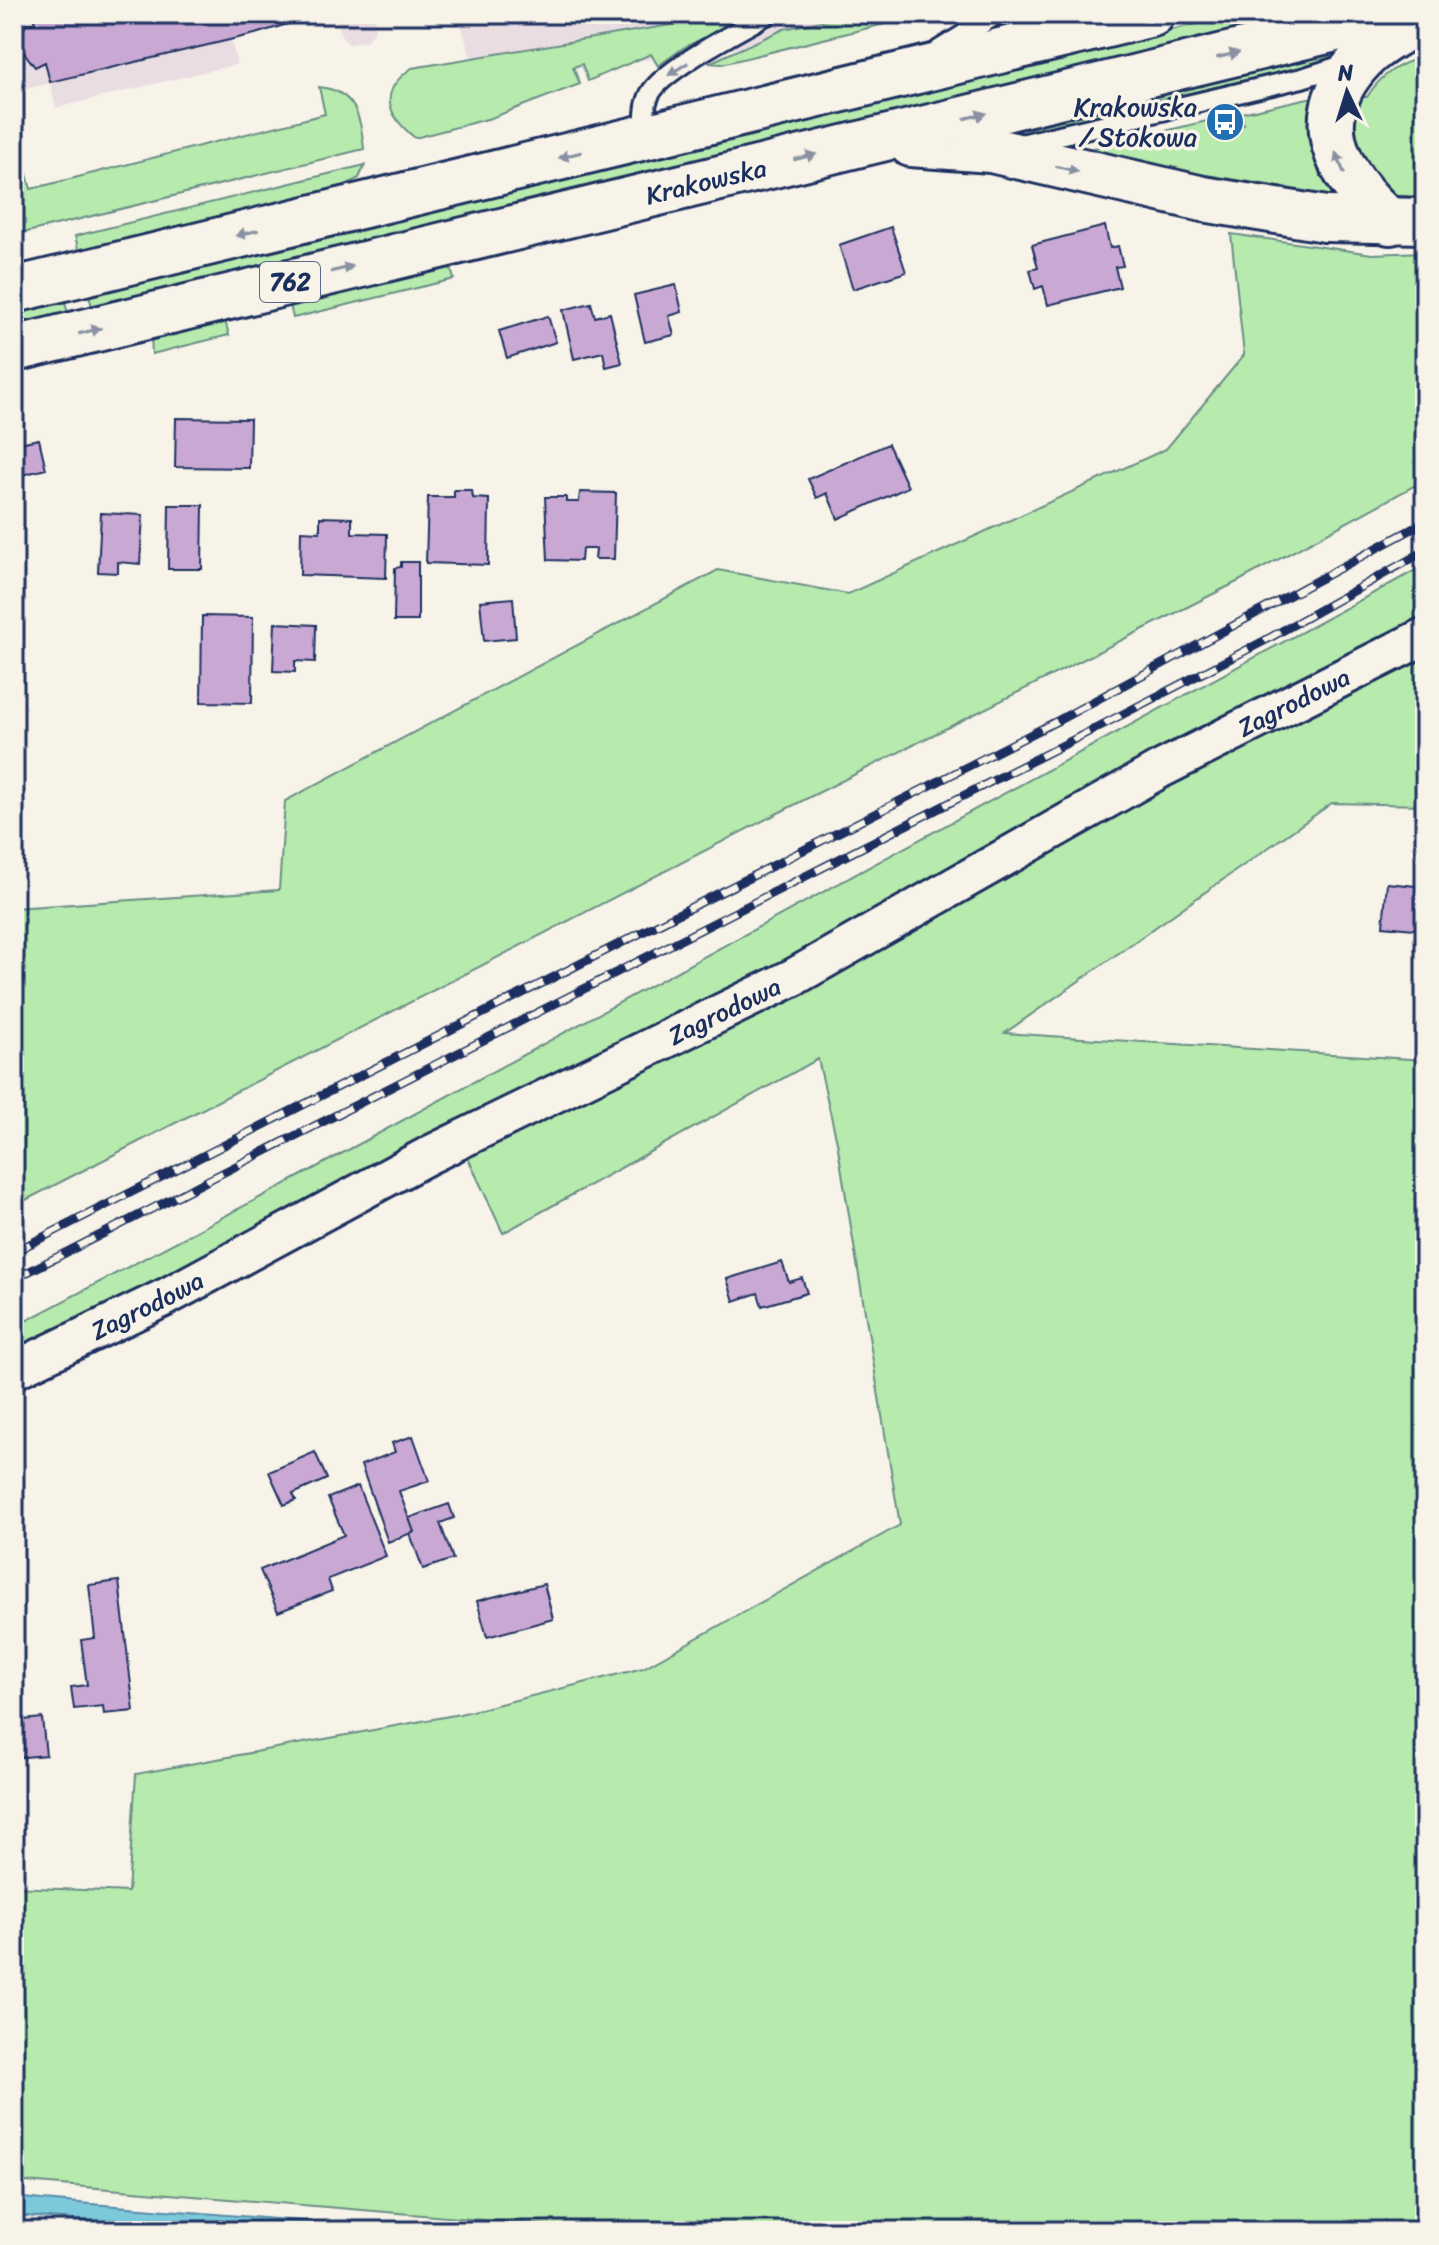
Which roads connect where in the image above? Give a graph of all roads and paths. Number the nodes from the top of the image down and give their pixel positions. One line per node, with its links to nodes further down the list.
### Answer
1 (593, 14): 2 (lane)
2 (607, 14)
3 (768, 14): 8 (lane)
4 (997, 14): 10 (lane)
5 (1152, 14): 10 (main road, 762)
6 (1397, 14): 12 (main road, Krakowska / 762, one-way to 6)
7 (1425, 17): 9 (main road)
8 (748, 21): 11 (lane, one-way to 11)
9 (1363, 58): 13 (lane); 14 (main road, one-way to 9)
10 (899, 75): 11 (main road, 762)
11 (646, 137): 15 (main road, 762, one-way to 15)
12 (872, 141): 13 (main road); 16 (main road, Krakowska / 762, one-way to 12)
13 (991, 150): 14 (main road, one-way to 14)
14 (1407, 221)
15 (14, 290)
16 (14, 349)
17 (1425, 636): 18 (street, Zagrodowa)
18 (14, 1370)

